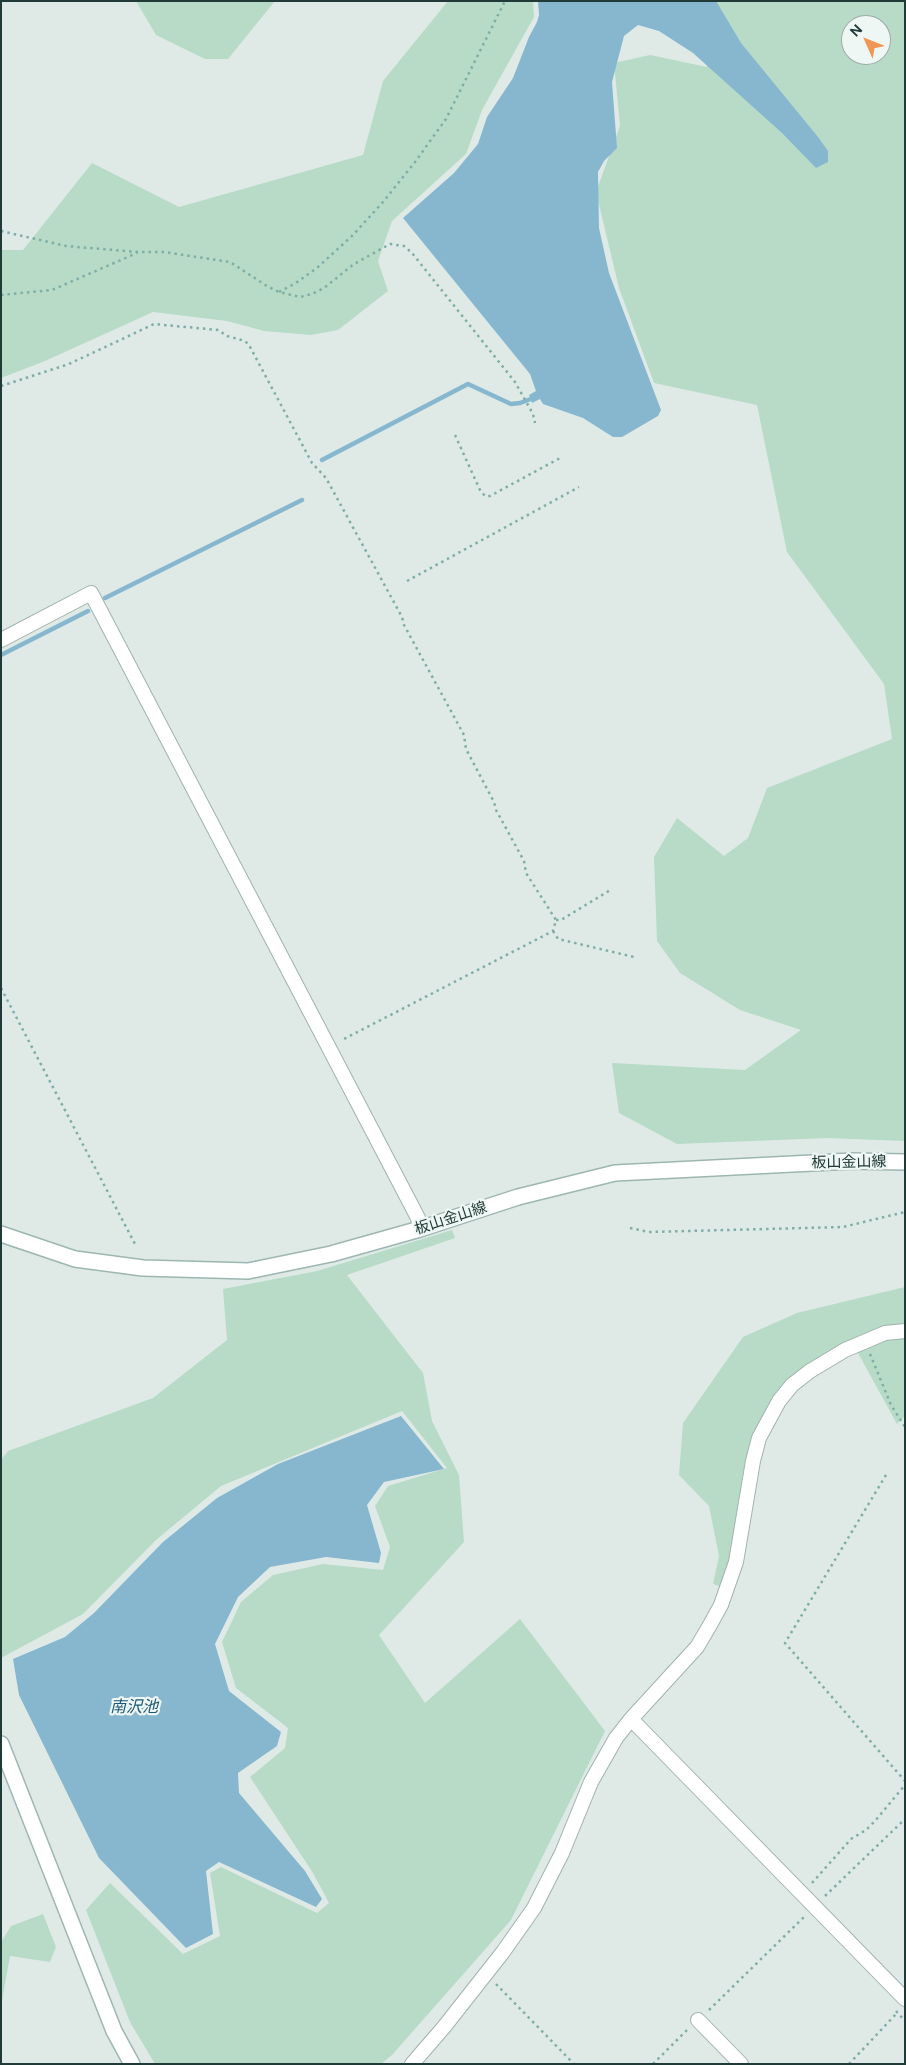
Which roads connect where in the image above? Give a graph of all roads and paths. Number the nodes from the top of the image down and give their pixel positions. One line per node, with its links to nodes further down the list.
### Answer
1 (505, 1): 4 (path)
2 (1, 231): 3 (path)
3 (138, 252): 4 (path); 5 (path)
4 (279, 292): 7 (path)
5 (1, 295)
6 (1, 386): 14 (path)
7 (535, 423)
8 (455, 436): 9 (path)
9 (562, 456)
10 (579, 487): 11 (path)
11 (407, 582)
12 (1, 640): 18 (street)
13 (612, 889): 14 (path)
14 (556, 920): 15 (path)
15 (553, 931): 16 (path); 18 (path)
16 (634, 957)
17 (1, 988): 24 (path)
18 (329, 1047): 22 (street)
19 (905, 1162): 22 (main road, 板山金山線)
20 (905, 1212): 21 (path)
21 (630, 1228)
22 (420, 1229): 23 (main road, 板山金山線)
23 (1, 1234)
24 (135, 1244)
25 (905, 1330): 26 (street)
26 (864, 1341): 27 (path); 29 (street)
27 (905, 1427)
28 (886, 1475): 31 (path)
29 (631, 1719): 34 (street); 36 (street)
30 (1, 1744): 40 (main road)
31 (905, 1781)
32 (905, 1785): 34 (path)
33 (905, 1819): 35 (path)
34 (802, 1894): 35 (street)
35 (814, 1907): 37 (street); 39 (path)
36 (486, 1974): 41 (street); 42 (path)
37 (905, 1999)
38 (897, 2013): 45 (path)
39 (698, 2020): 43 (path); 44 (street)
40 (132, 2064)
41 (412, 2064)
42 (574, 2064)
43 (653, 2064)
44 (741, 2064)
45 (849, 2064)

